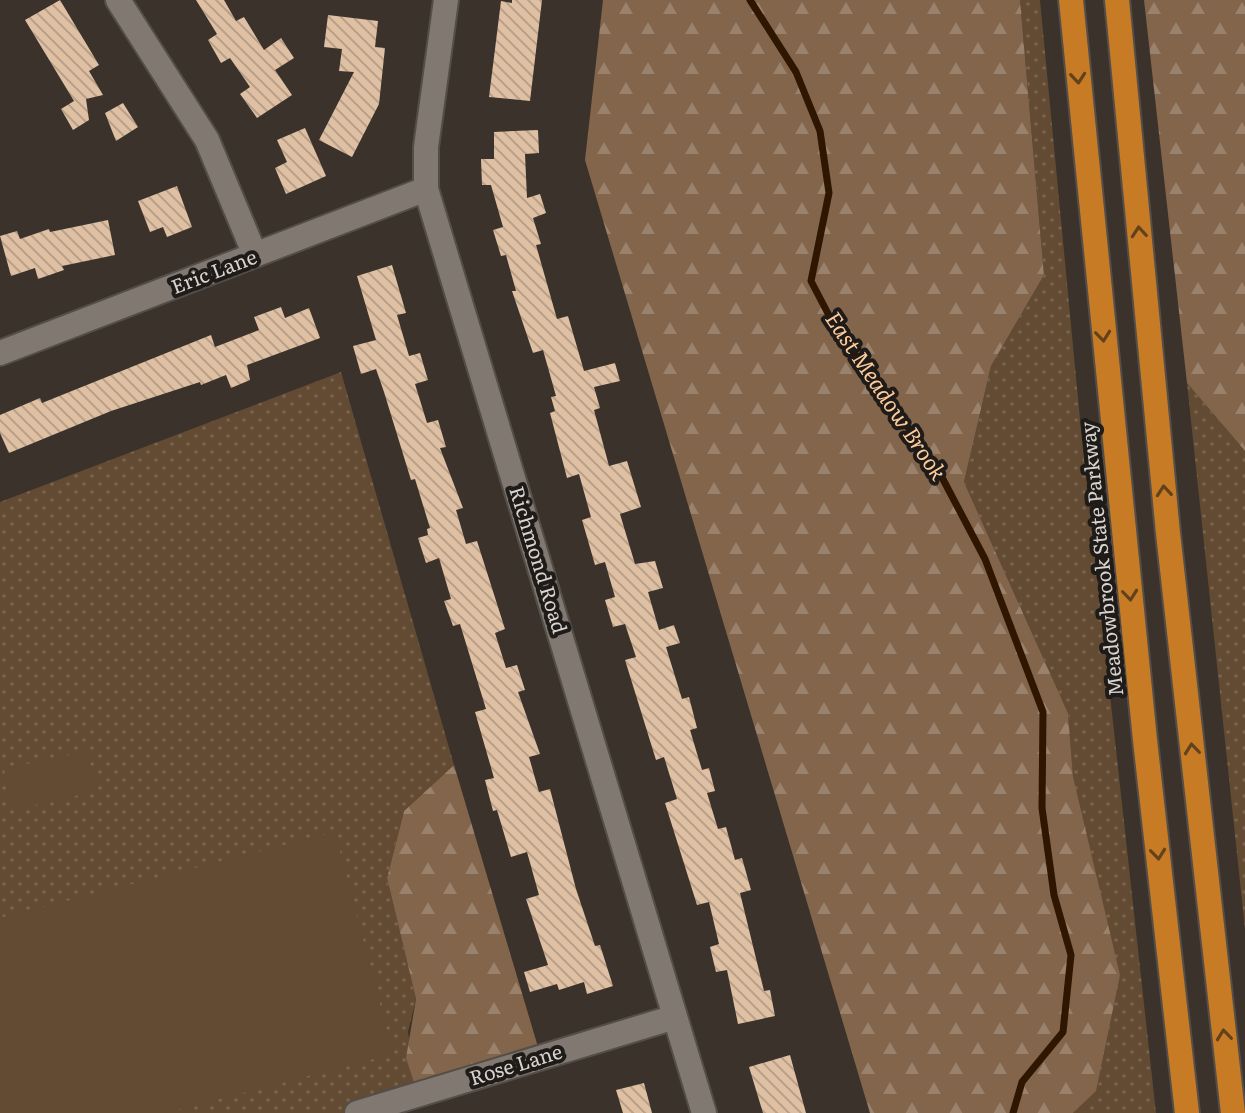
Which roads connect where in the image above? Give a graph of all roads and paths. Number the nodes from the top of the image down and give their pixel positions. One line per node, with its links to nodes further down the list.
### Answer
1 (118, 0): 6 (street)
2 (446, 0): 5 (street, Richmond Road)
3 (1071, 0): 12 (highway, Meadowbrook State Parkway, one-way to 12)
4 (1117, 0): 13 (highway, one-way to 4)
5 (426, 189): 6 (street, Eric Lane); 8 (street, Richmond Road)
6 (255, 255): 7 (street, Eric Lane)
7 (0, 353)
8 (675, 1017): 9 (street, Rose Lane); 11 (street, Richmond Road)
9 (421, 1104): 10 (street, Rose Lane)
10 (357, 1113)
11 (704, 1113)
12 (1187, 1113)
13 (1233, 1113)

